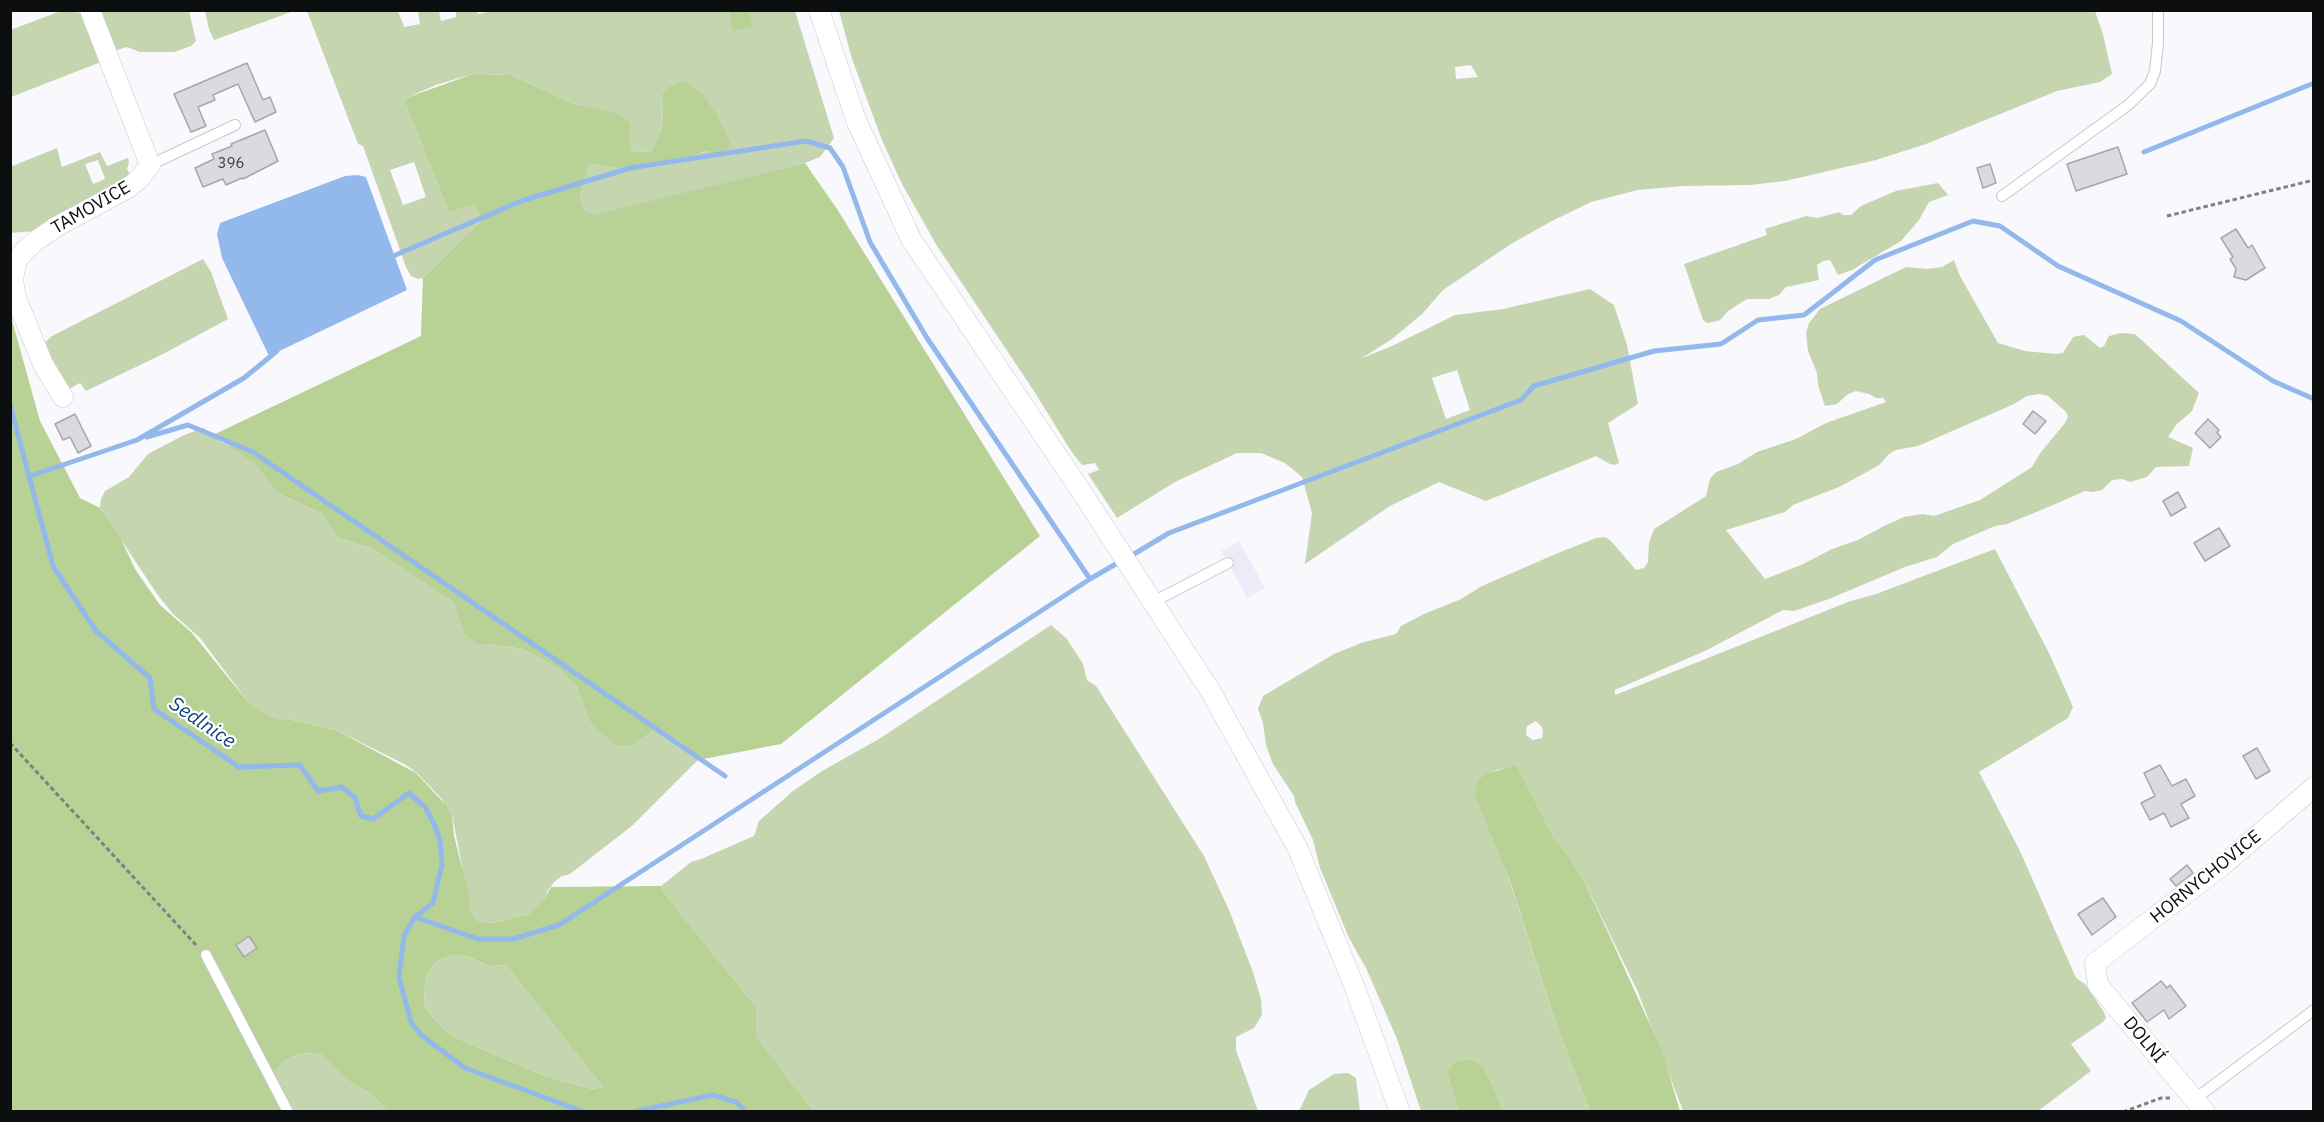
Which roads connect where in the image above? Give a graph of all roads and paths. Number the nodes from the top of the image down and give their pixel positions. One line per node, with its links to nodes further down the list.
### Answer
1 (90, 10): 5 (street)
2 (819, 10): 11 (street)
3 (2158, 10): 7 (lane)
4 (235, 125): 5 (lane)
5 (150, 165): 9 (street, TAMOVICE)
6 (2313, 180): 8 (path)
7 (2002, 196)
8 (2167, 216)
9 (63, 397)
10 (1228, 563): 11 (lane)
11 (1153, 602): 19 (street)
12 (10, 743): 14 (path)
13 (2313, 787): 15 (street, HORNYCHOVICE)
14 (206, 956): 18 (lane)
15 (2095, 963): 17 (street, DOLNÍ)
16 (2313, 1010): 17 (lane)
17 (2200, 1105): 20 (path)
18 (288, 1112)
19 (1400, 1112)
20 (2123, 1112)

